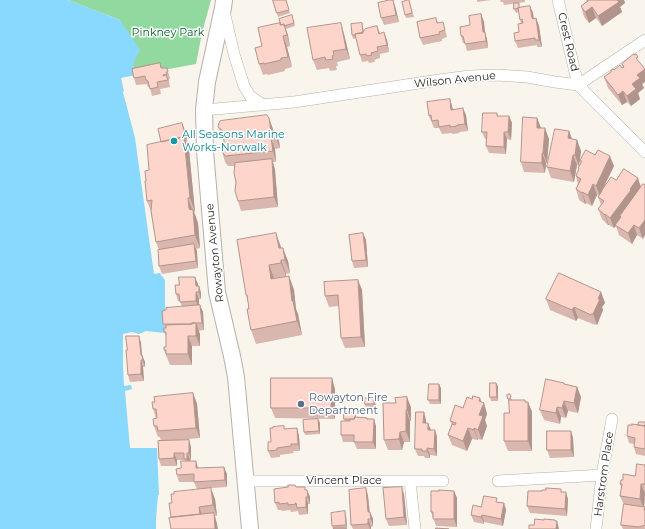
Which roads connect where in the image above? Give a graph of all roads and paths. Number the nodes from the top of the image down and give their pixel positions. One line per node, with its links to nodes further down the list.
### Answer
1 (558, 0): 4 (street, Crest Road)
2 (224, 4): 5 (street); 6 (main road, Rowayton Avenue)
3 (645, 40): 4 (street)
4 (578, 85): 5 (street, Wilson Avenue); 7 (street)
5 (263, 105): 6 (street, Wilson Avenue)
6 (204, 110): 10 (main road, Rowayton Avenue)
7 (645, 152)
8 (612, 419): 9 (street, Harstrom Place)
9 (602, 475): 13 (street); 16 (street, Harstrom Place)
10 (245, 480): 11 (street, Vincent Place); 14 (main road, Rowayton Avenue)
11 (410, 480): 12 (street, Vincent Place); 15 (street)
12 (443, 481)
13 (498, 481)
14 (250, 529)
15 (415, 529)
16 (596, 529)

